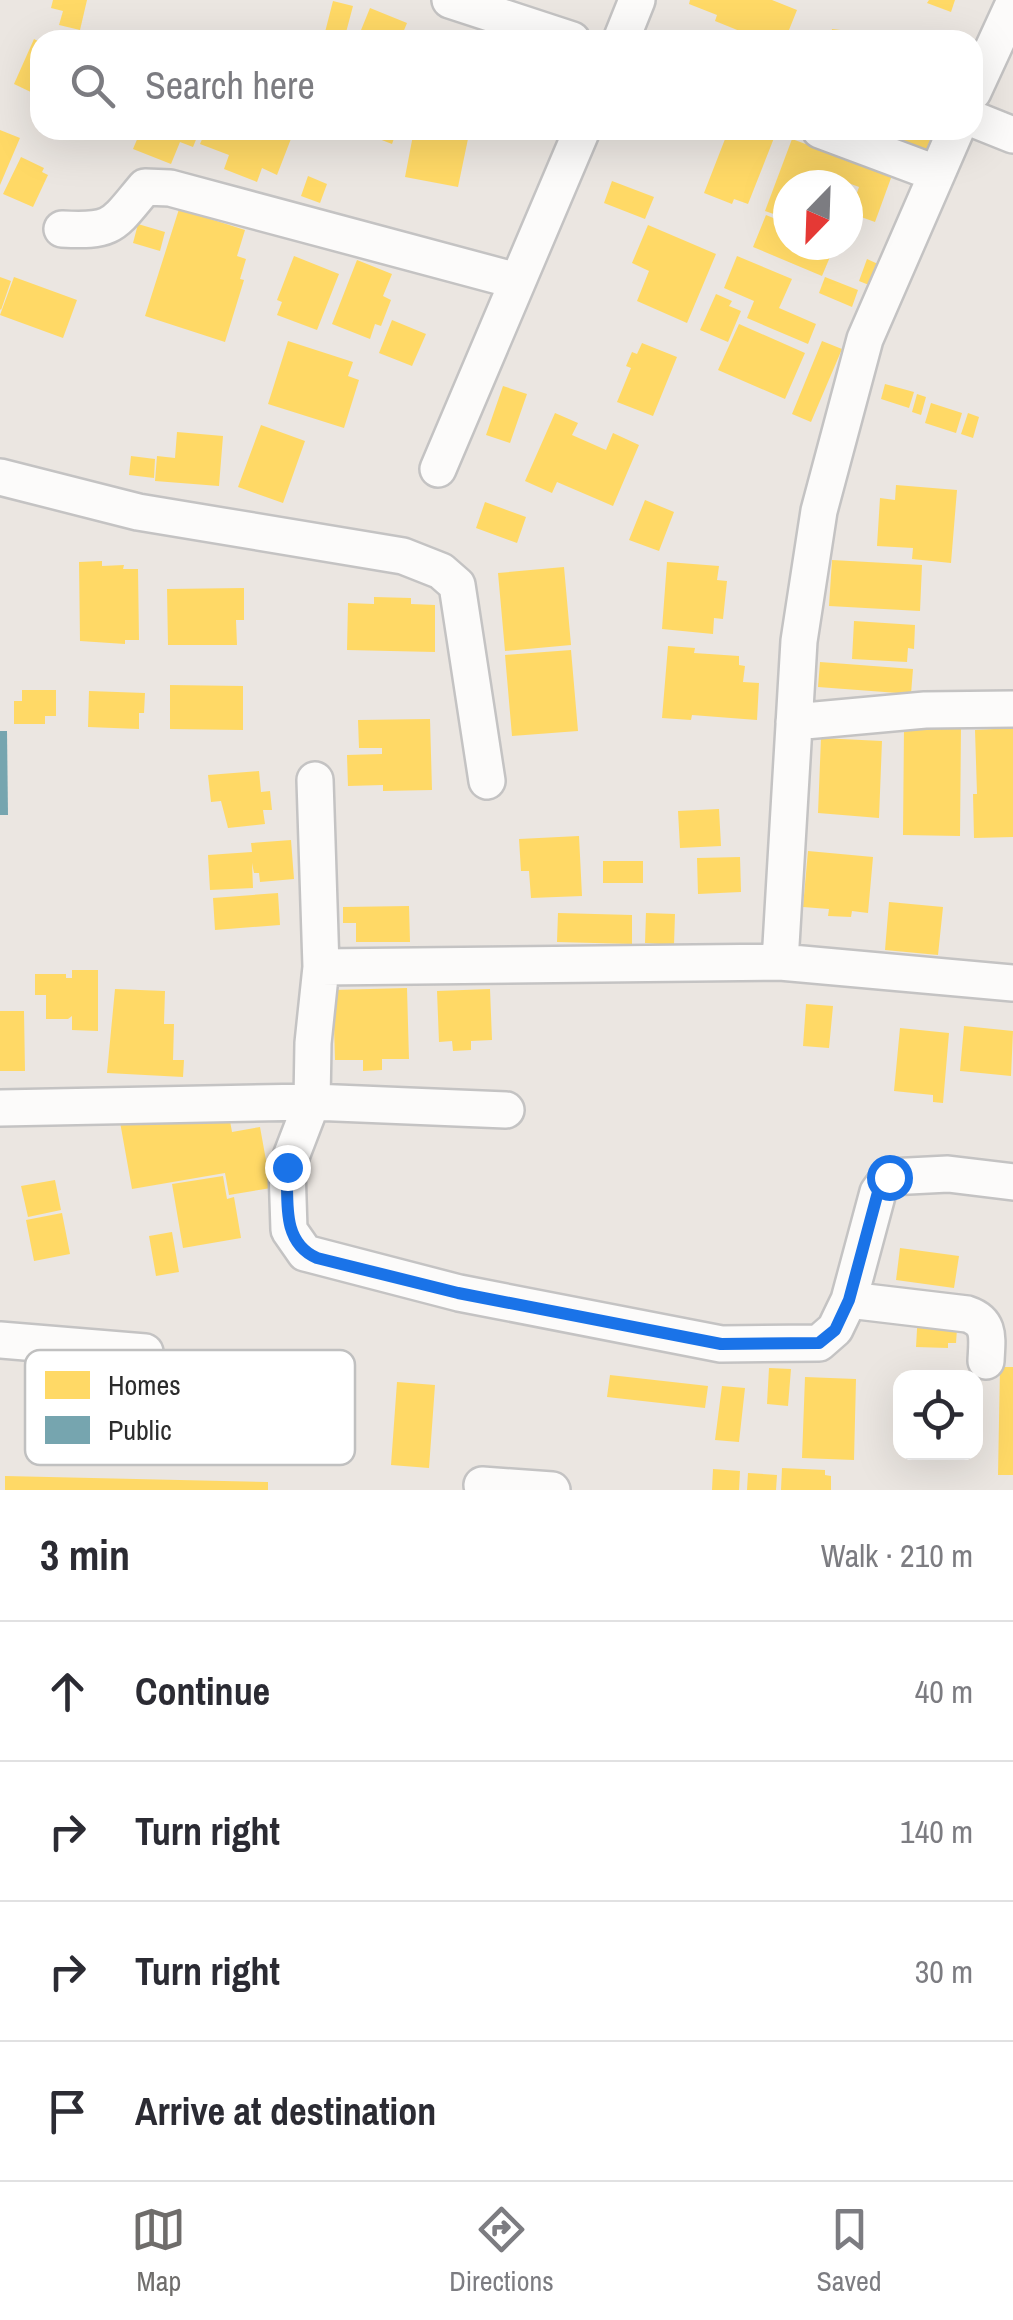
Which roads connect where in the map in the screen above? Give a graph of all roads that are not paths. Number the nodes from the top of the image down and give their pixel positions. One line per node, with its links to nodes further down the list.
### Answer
1 (450, 0): 4 (street)
2 (638, 0): 5 (street)
3 (1013, 4): 6 (street)
4 (542, 30)
5 (624, 30)
6 (983, 70)
7 (983, 123): 8 (street)
8 (1013, 135)
9 (578, 140): 14 (street)
10 (847, 140): 12 (street)
11 (951, 140): 12 (street)
12 (935, 173): 18 (street)
13 (62, 229): 14 (street)
14 (517, 281): 15 (street)
15 (438, 469)
16 (0, 477): 20 (street)
17 (1013, 708): 18 (street)
18 (794, 722): 21 (street)
19 (315, 780): 22 (street)
20 (487, 782)
21 (780, 962): 22 (street); 23 (street)
22 (321, 967): 24 (street)
23 (1013, 984)
24 (312, 1102): 25 (street); 26 (street); 28 (street)
25 (0, 1108)
26 (506, 1110)
27 (1013, 1182): 28 (street)
28 (849, 1300): 31 (street)
29 (0, 1340): 30 (street)
30 (121, 1350)
31 (986, 1361)
32 (482, 1485): 33 (street)
33 (552, 1490)

